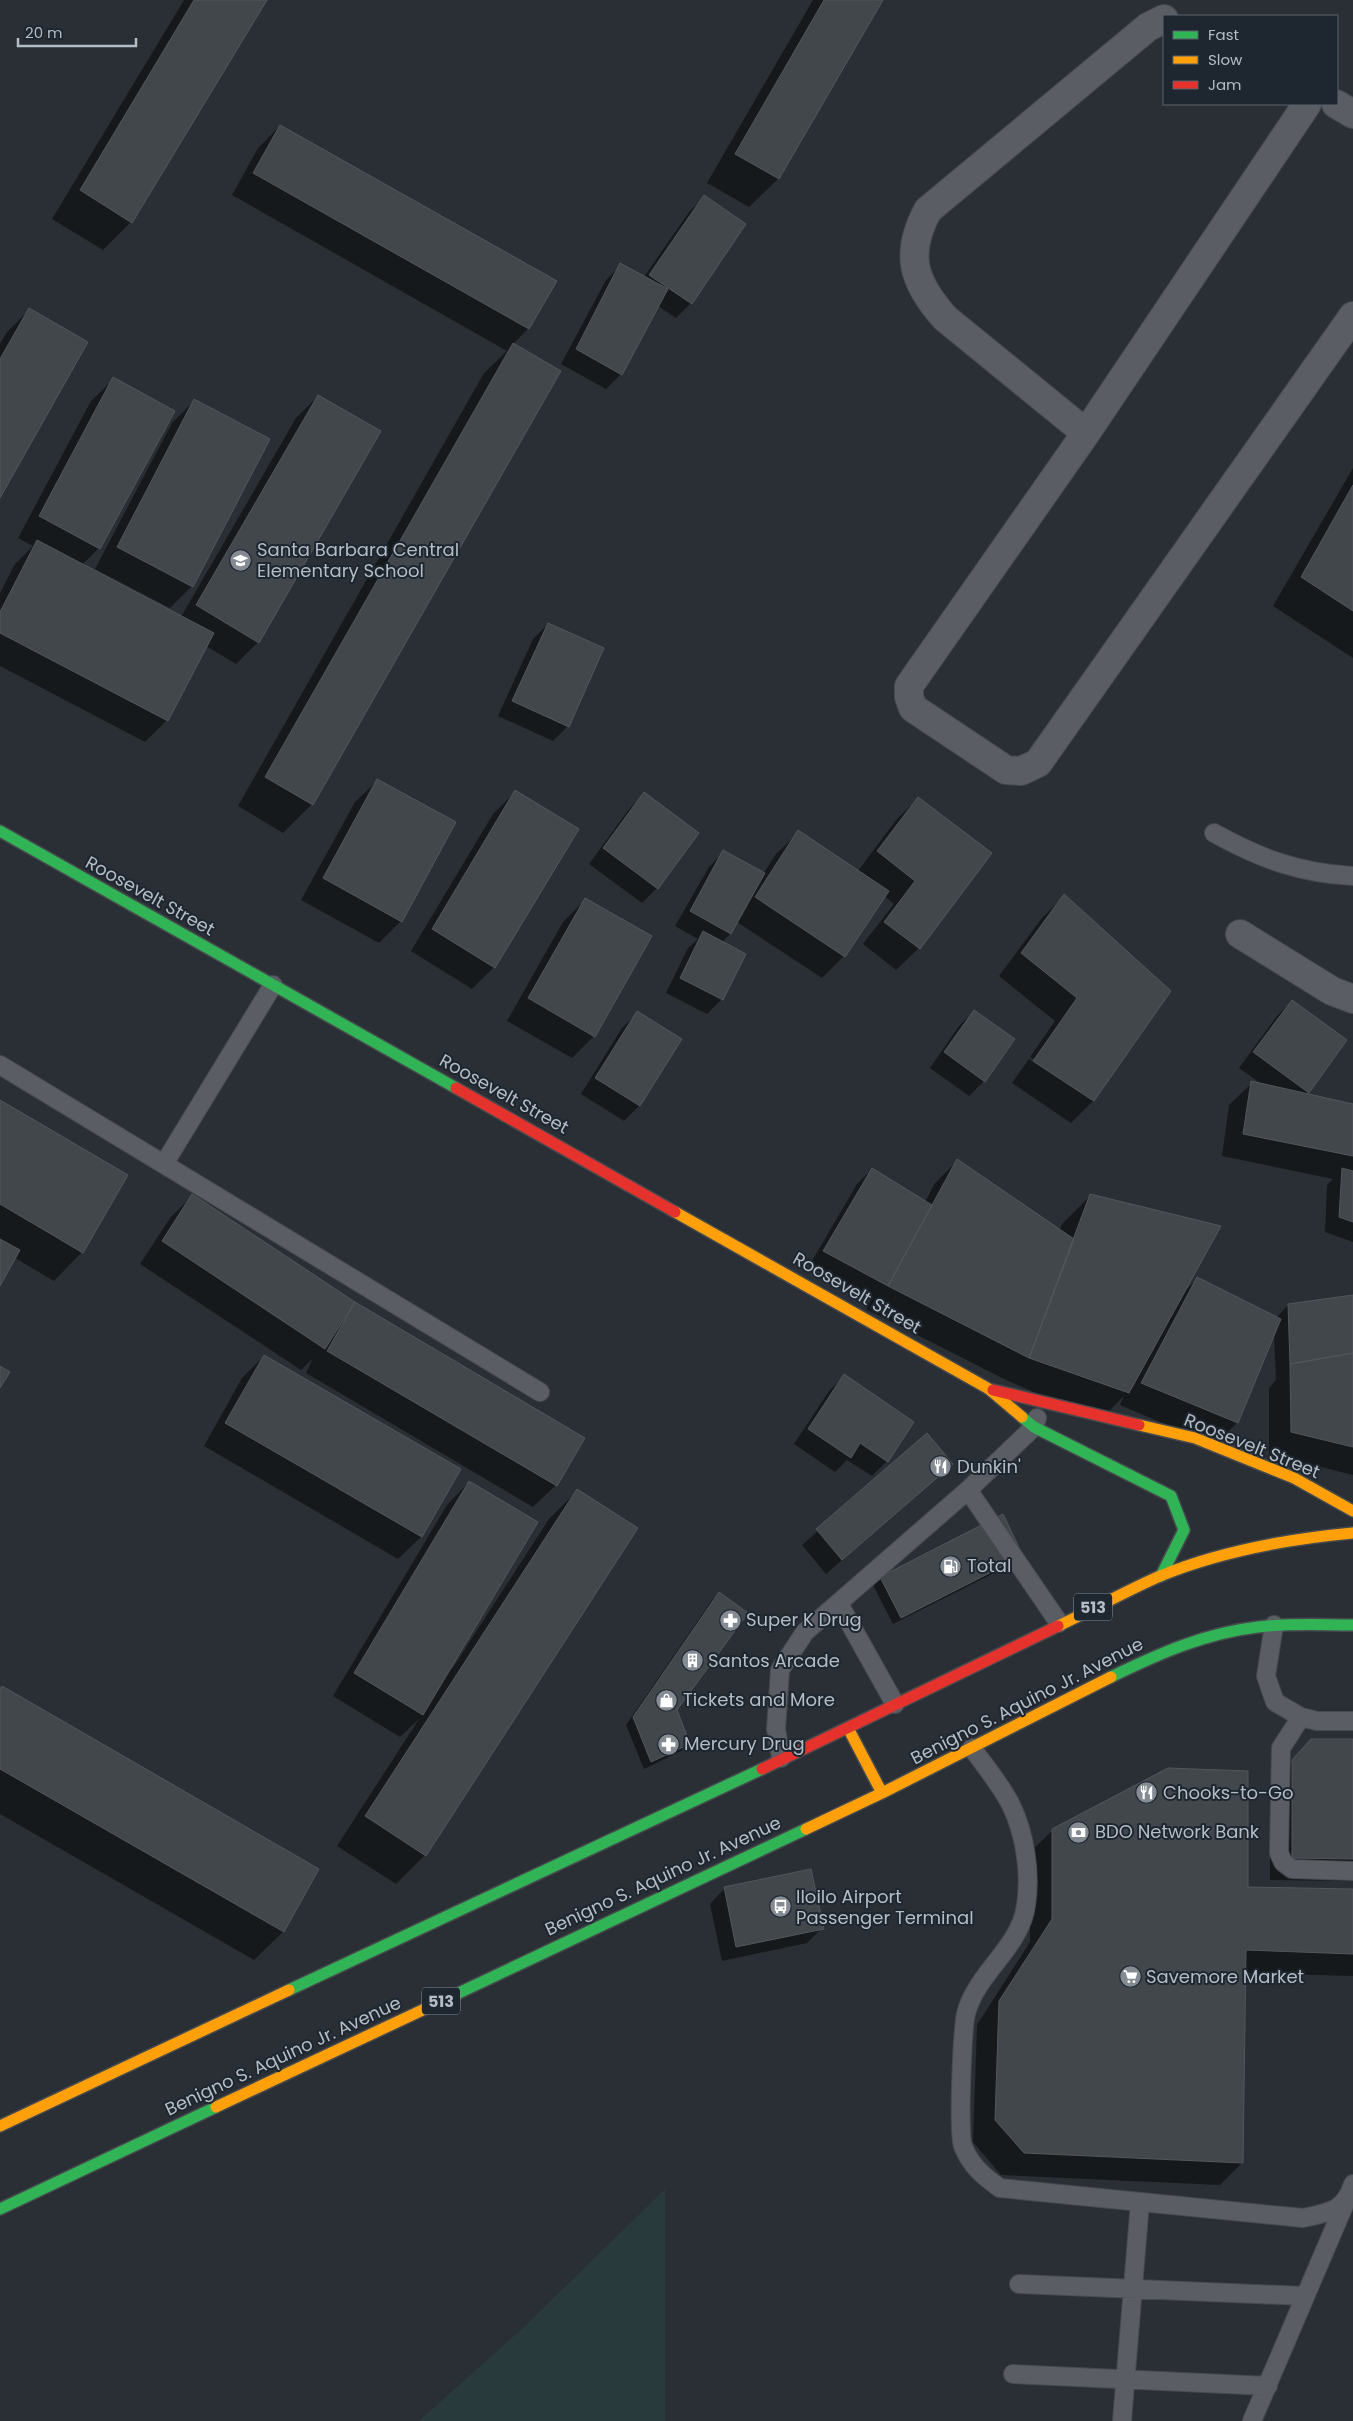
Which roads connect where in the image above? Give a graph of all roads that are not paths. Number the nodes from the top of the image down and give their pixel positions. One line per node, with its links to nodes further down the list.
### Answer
1 (1163, 20): 6 (street)
2 (1306, 105): 6 (street)
3 (1338, 105): 4 (street)
4 (1353, 114)
5 (1353, 316): 6 (street)
6 (1086, 433)
7 (0, 831): 11 (main road, Roosevelt Street)
8 (1214, 833): 9 (lane)
9 (1353, 876)
10 (1240, 934): 12 (street)
11 (273, 985): 14 (lane); 15 (main road, Roosevelt Street)
12 (1353, 999)
13 (0, 1065): 14 (lane)
14 (164, 1164): 16 (lane)
15 (989, 1389): 17 (main road, Roosevelt Street); 18 (main road, Roosevelt Street)
16 (540, 1392)
17 (1043, 1401): 18 (lane); 20 (main road, Roosevelt Street)
18 (1034, 1427): 19 (lane); 22 (main road, Roosevelt Street)
19 (968, 1490): 23 (lane); 24 (lane)
20 (1353, 1511)
21 (1353, 1533): 22 (main road, 513)
22 (1161, 1576): 24 (main road, 513)
23 (839, 1604): 27 (lane); 32 (lane)
24 (1059, 1623): 27 (main road, 513)
25 (1353, 1624): 26 (main road, Benigno S. Aquino Jr. Avenue / 513)
26 (1274, 1625): 28 (lane); 31 (main road, Benigno S. Aquino Jr. Avenue / 513)
27 (895, 1704): 30 (main road, 513)
28 (1301, 1717): 29 (lane); 34 (lane)
29 (1353, 1721)
30 (848, 1728): 32 (main road, 513); 33 (main road)
31 (972, 1748): 33 (main road, Benigno S. Aquino Jr. Avenue / 513); 37 (lane)
32 (781, 1758): 35 (main road, 513)
33 (882, 1793): 38 (main road, Benigno S. Aquino Jr. Avenue / 513)
34 (1353, 1871)
35 (0, 2126)
36 (1351, 2189): 37 (lane); 41 (lane)
37 (1140, 2202): 40 (lane)
38 (0, 2209)
39 (1019, 2284): 40 (lane)
40 (1133, 2289): 41 (lane); 43 (lane)
41 (1304, 2296): 44 (lane)
42 (1014, 2374): 43 (lane)
43 (1125, 2380): 44 (lane); 45 (lane)
44 (1268, 2386): 46 (lane)
45 (1122, 2421)
46 (1252, 2421)

